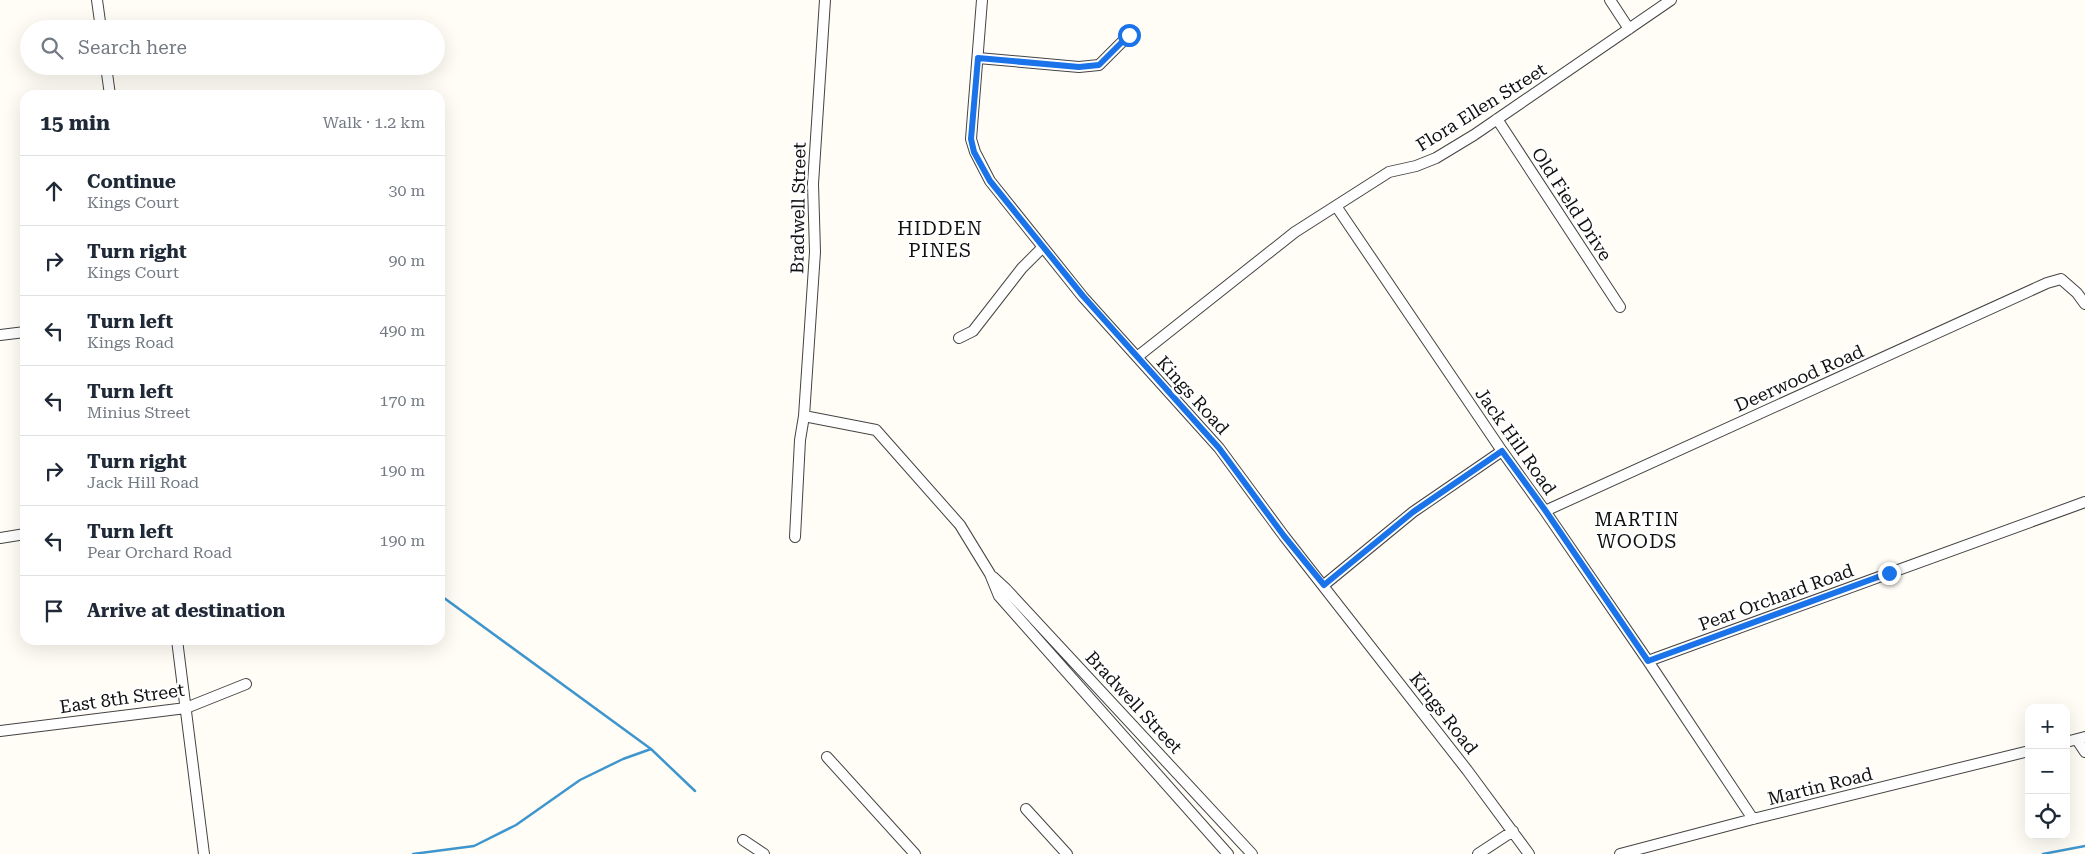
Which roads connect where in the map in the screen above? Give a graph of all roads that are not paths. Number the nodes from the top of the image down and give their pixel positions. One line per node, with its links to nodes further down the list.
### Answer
1 (97, 0): 6 (street)
2 (826, 0): 21 (street, Bradwell Street)
3 (982, 0): 9 (street, Kings Road)
4 (1610, 0): 7 (street)
5 (1670, 0): 7 (street, Flora Ellen Street)
6 (100, 20)
7 (1629, 29): 12 (street, Flora Ellen Street)
8 (1129, 35): 9 (street)
9 (978, 58): 14 (street, Kings Road)
10 (107, 75): 11 (street)
11 (109, 90)
12 (1497, 119): 13 (street, Flora Ellen Street); 16 (street, Old Field Drive)
13 (1336, 206): 20 (street, Flora Ellen Street); 22 (street, Jack Hill Road)
14 (1043, 246): 19 (street); 20 (street, Kings Road)
15 (2085, 304): 24 (street, Deerwood Road)
16 (1620, 307)
17 (20, 333): 18 (street)
18 (0, 335)
19 (959, 338)
20 (1137, 357): 29 (street, Kings Road)
21 (804, 416): 26 (street, Bradwell Street); 28 (street, Bradwell Street)
22 (1502, 451): 24 (street, Jack Hill Road); 29 (street)
23 (2085, 502): 31 (street, Pear Orchard Road)
24 (1545, 510): 31 (street, Jack Hill Road)
25 (20, 535): 27 (street)
26 (795, 537)
27 (0, 538)
28 (990, 574): 47 (street, Bradwell Street); 48 (street, Bradwell Street)
29 (1324, 585): 41 (street, Kings Road)
30 (177, 645): 33 (street)
31 (1648, 661): 40 (street, Jack Hill Road)
32 (246, 684): 33 (street, East 8th Street)
33 (186, 708): 34 (street, East 8th Street); 43 (street)
34 (0, 731)
35 (2076, 740): 36 (street)
36 (2085, 752)
37 (2025, 753): 40 (street, Martin Road)
38 (827, 757): 45 (street)
39 (1026, 809): 46 (street)
40 (1753, 819): 51 (street, Martin Road)
41 (1513, 831): 49 (street); 50 (street)
42 (743, 840): 44 (street)
43 (204, 854)
44 (764, 854)
45 (915, 854)
46 (1068, 854)
47 (1228, 854)
48 (1252, 854)
49 (1478, 854)
50 (1529, 854)
51 (1620, 854)

